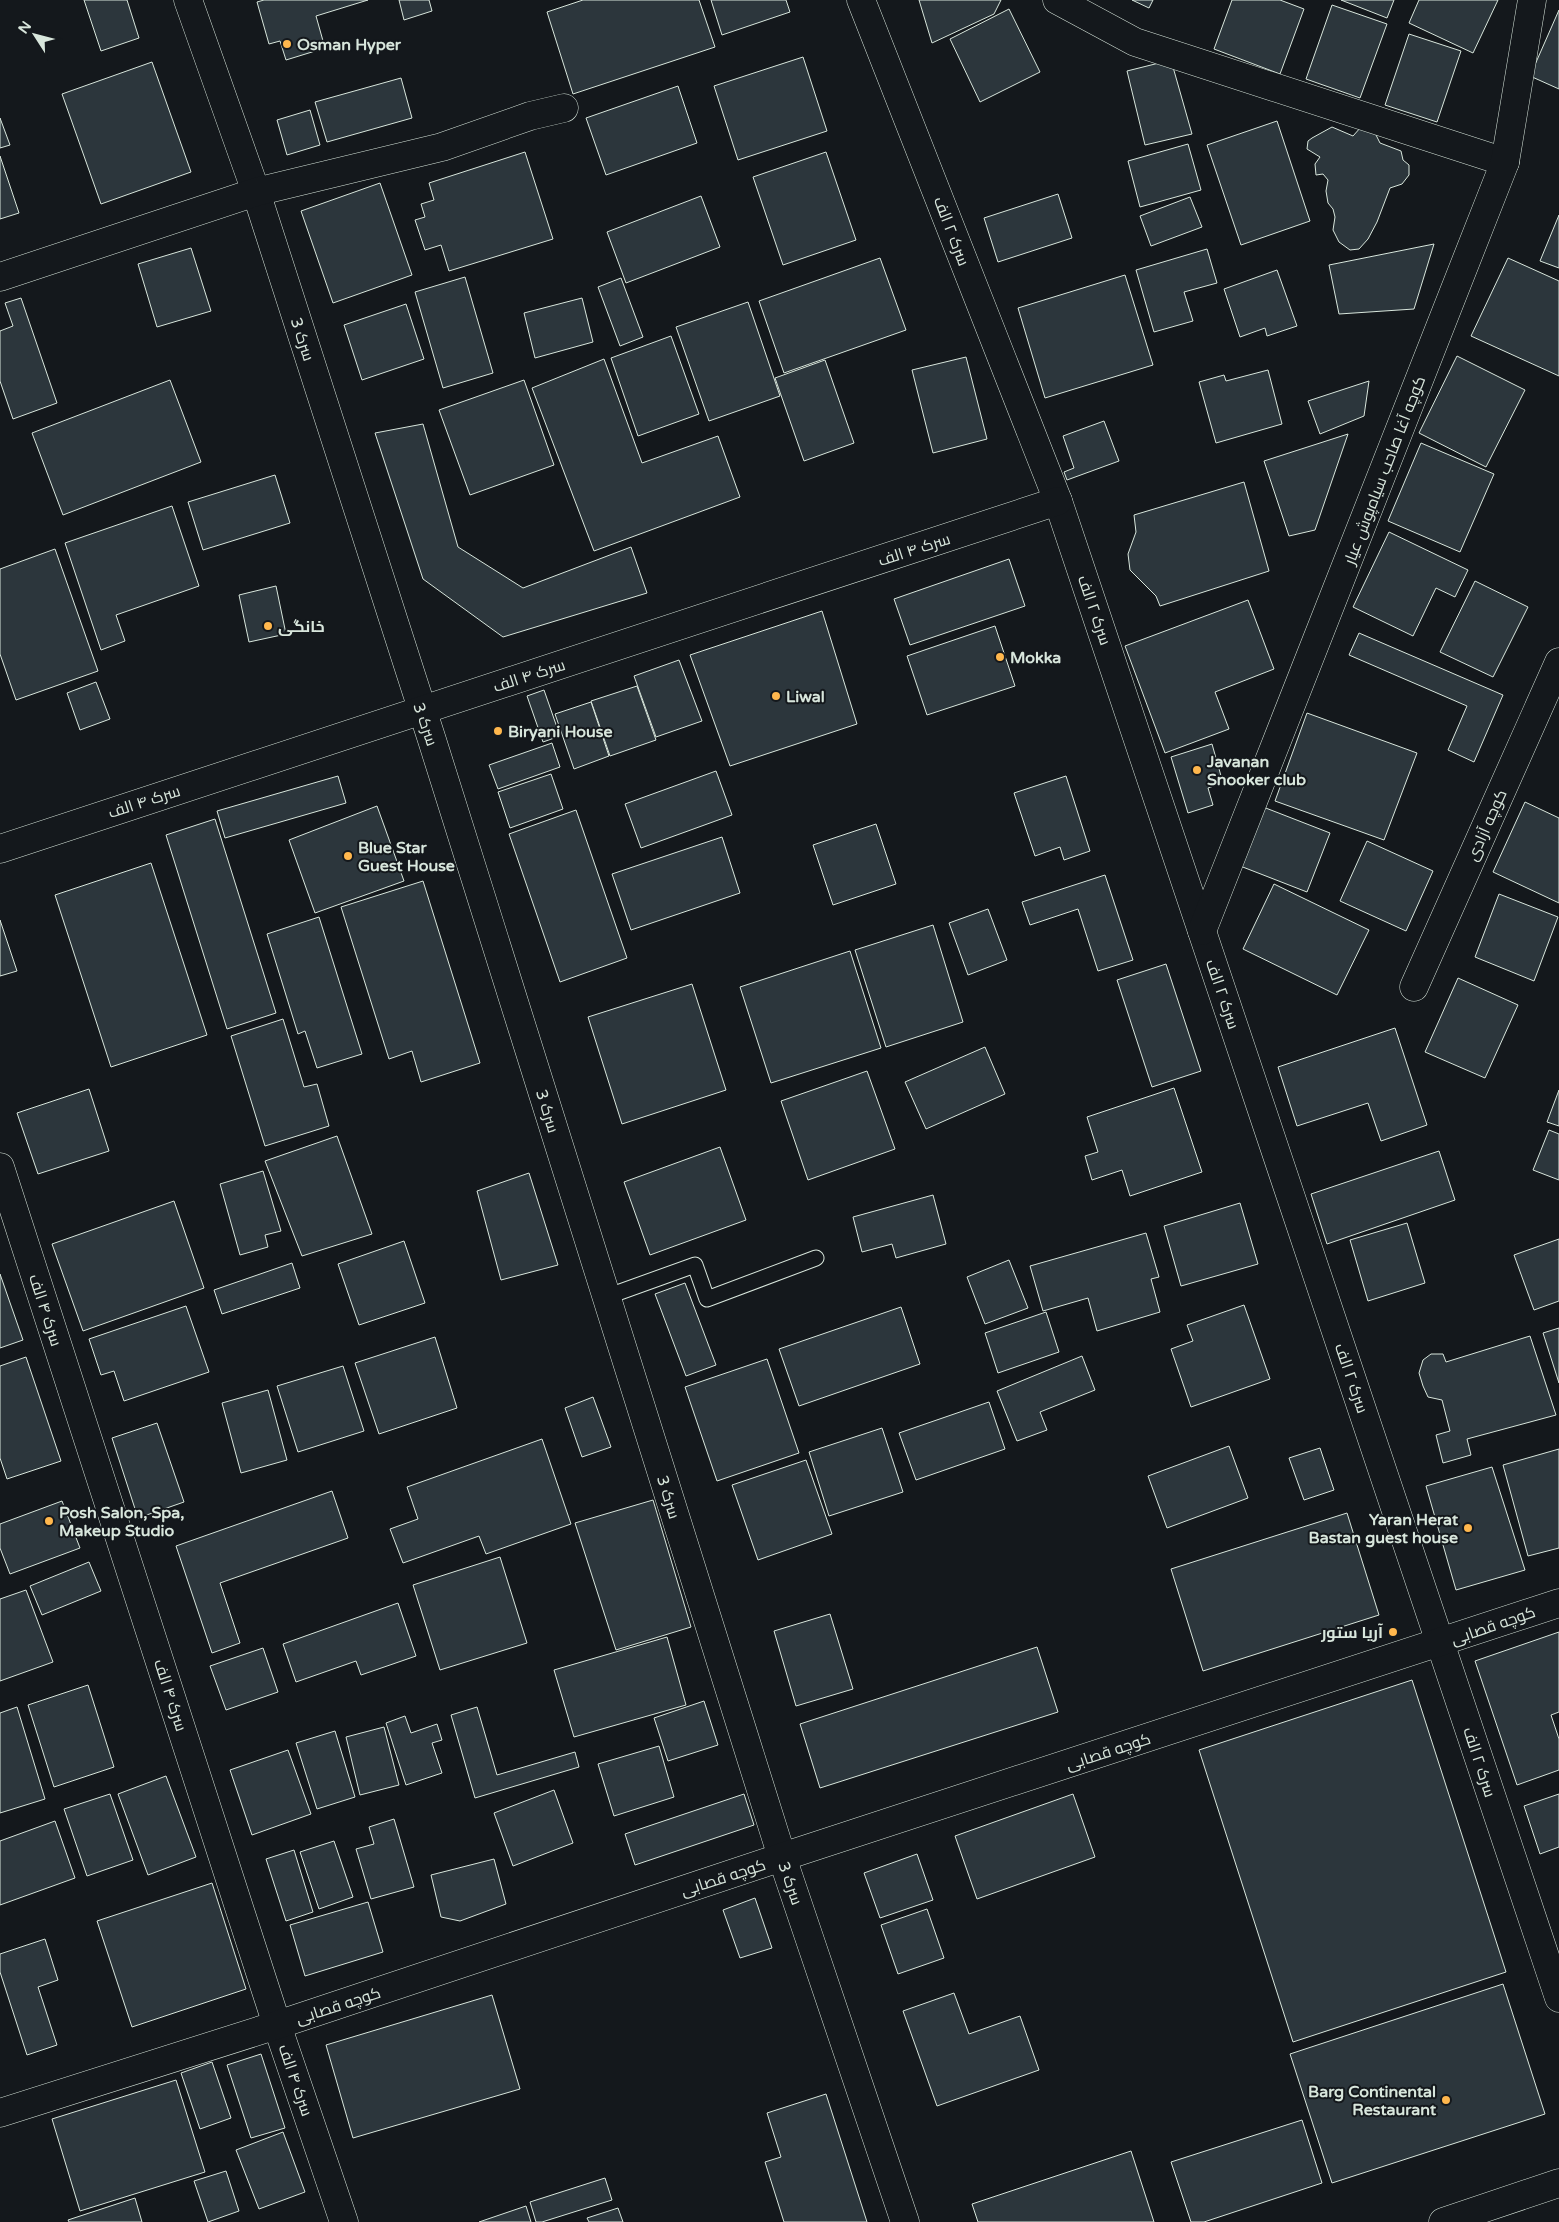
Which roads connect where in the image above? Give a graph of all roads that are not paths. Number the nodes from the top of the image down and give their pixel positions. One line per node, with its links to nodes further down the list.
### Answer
1 (188, 0): 7 (street, سرک 3)
2 (861, 0): 9 (street, سرک ۲ الف)
3 (1057, 0): 6 (street)
4 (1532, 0): 6 (street, کوچه آغا صاحب سیاه‌پوش عیار)
5 (564, 108): 7 (street)
6 (1505, 162): 13 (street, کوچه آغا صاحب سیاه‌پوش عیار)
7 (256, 192): 8 (street); 11 (street, سرک 3)
8 (0, 277)
9 (1058, 501): 11 (street, سرک ۴ الف); 13 (street, سرک ۲ الف)
10 (1559, 662): 14 (street, کوچه آزادی)
11 (421, 710): 12 (street, سرک ۴ الف); 17 (street, سرک 3)
12 (0, 849)
13 (1202, 931): 19 (street, سرک ۲ الف)
14 (1414, 987)
15 (0, 1167): 22 (street, سرک ۴ الف)
16 (816, 1258): 17 (lane)
17 (606, 1298): 20 (street, سرک 3)
18 (1559, 1603): 19 (street, کوچه قصابی)
19 (1440, 1643): 20 (street, کوچه قصابی); 21 (street, سرک ۲ الف)
20 (782, 1857): 22 (street, کوچه قصابی); 26 (street, سرک 3)
21 (1559, 1998)
22 (277, 2025): 23 (street, کوچه قصابی); 25 (street, سرک ۴ الف)
23 (0, 2113)
24 (1559, 2183): 27 (street)
25 (344, 2222)
26 (905, 2222)
27 (1443, 2222)

